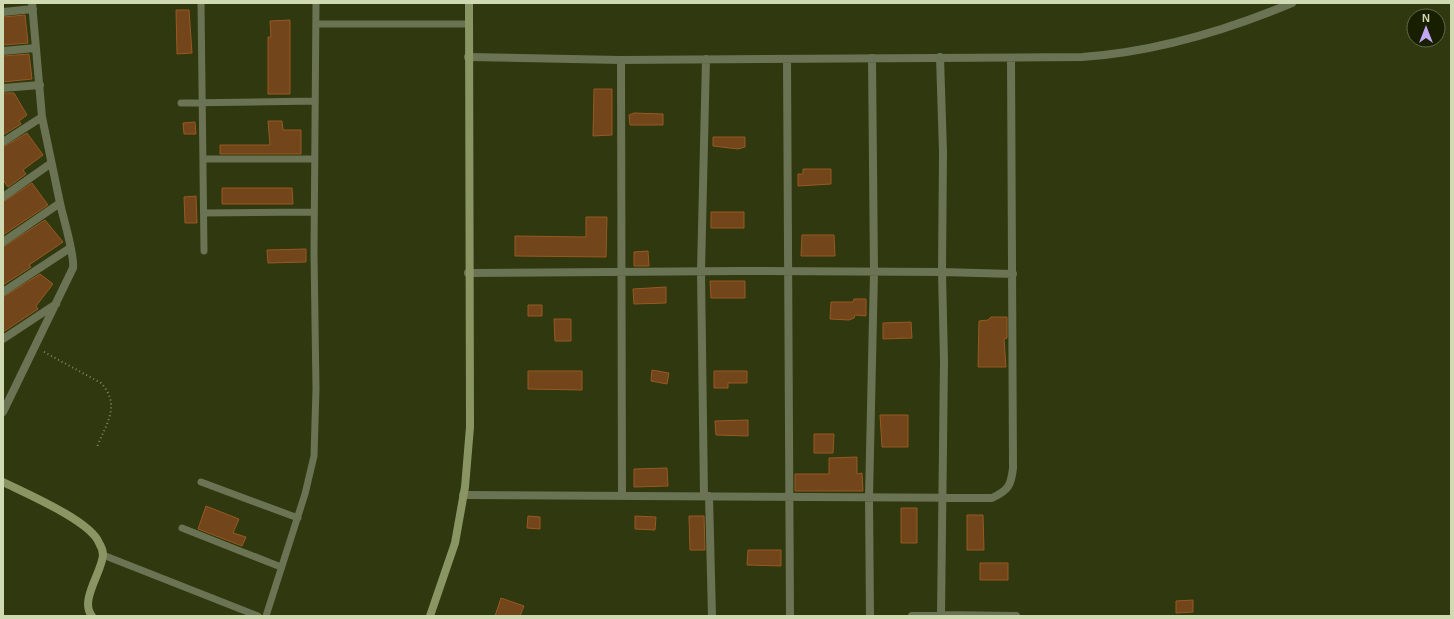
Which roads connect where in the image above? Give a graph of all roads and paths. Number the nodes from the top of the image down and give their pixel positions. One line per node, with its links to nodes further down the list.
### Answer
1 (201, 3): 22 (lane)
2 (316, 3): 7 (lane)
3 (469, 3): 8 (main road)
4 (1292, 3): 14 (street)
5 (33, 6): 6 (street); 9 (street)
6 (3, 12)
7 (316, 24): 8 (lane); 20 (lane)
8 (469, 24): 11 (main road)
9 (35, 48): 10 (street); 18 (street)
10 (3, 51)
11 (468, 57): 17 (street); 40 (main road)
12 (940, 57): 13 (street); 14 (street); 39 (street)
13 (872, 58): 16 (street); 38 (street)
14 (1011, 58): 41 (street)
15 (706, 59): 16 (street); 17 (street); 35 (street)
16 (787, 59): 36 (street)
17 (620, 60): 37 (street)
18 (40, 85): 19 (street); 23 (street)
19 (3, 88)
20 (315, 101): 22 (lane); 26 (lane)
21 (181, 103): 22 (lane)
22 (202, 103): 25 (lane)
23 (42, 117): 24 (street); 27 (street)
24 (3, 142)
25 (203, 159): 26 (lane); 31 (lane)
26 (314, 159): 30 (lane)
27 (50, 164): 28 (street); 29 (street)
28 (3, 197)
29 (60, 203): 32 (street); 33 (street)
30 (314, 212): 31 (lane); 56 (lane)
31 (204, 213): 34 (lane)
32 (3, 242)
33 (70, 248): 42 (street); 43 (street)
34 (204, 251)
35 (701, 271): 36 (street); 37 (street); 52 (street)
36 (789, 271): 38 (street); 53 (street)
37 (620, 272): 40 (street); 51 (street)
38 (874, 272): 39 (street); 54 (street)
39 (942, 272): 41 (street); 55 (street)
40 (468, 273): 50 (main road)
41 (1013, 274): 55 (street)
42 (3, 292)
43 (56, 304): 44 (street); 45 (street)
44 (3, 339)
45 (36, 347): 46 (street); 47 (path)
46 (3, 412)
47 (98, 447)
48 (3, 482): 58 (main road)
49 (201, 482): 56 (lane)
50 (464, 494): 51 (street); 63 (main road)
51 (622, 496): 52 (street)
52 (706, 496): 53 (street); 64 (street)
53 (789, 497): 54 (street); 65 (street)
54 (869, 497): 55 (street); 66 (street)
55 (943, 497): 68 (street)
56 (298, 518): 59 (lane)
57 (182, 528): 59 (lane)
58 (103, 555): 60 (main road); 61 (lane)
59 (282, 567): 62 (lane)
60 (90, 615)
61 (258, 616)
62 (266, 616)
63 (430, 616)
64 (712, 616)
65 (790, 616)
66 (870, 616)
67 (912, 616): 68 (street)
68 (941, 616): 69 (street)
69 (1016, 616)

